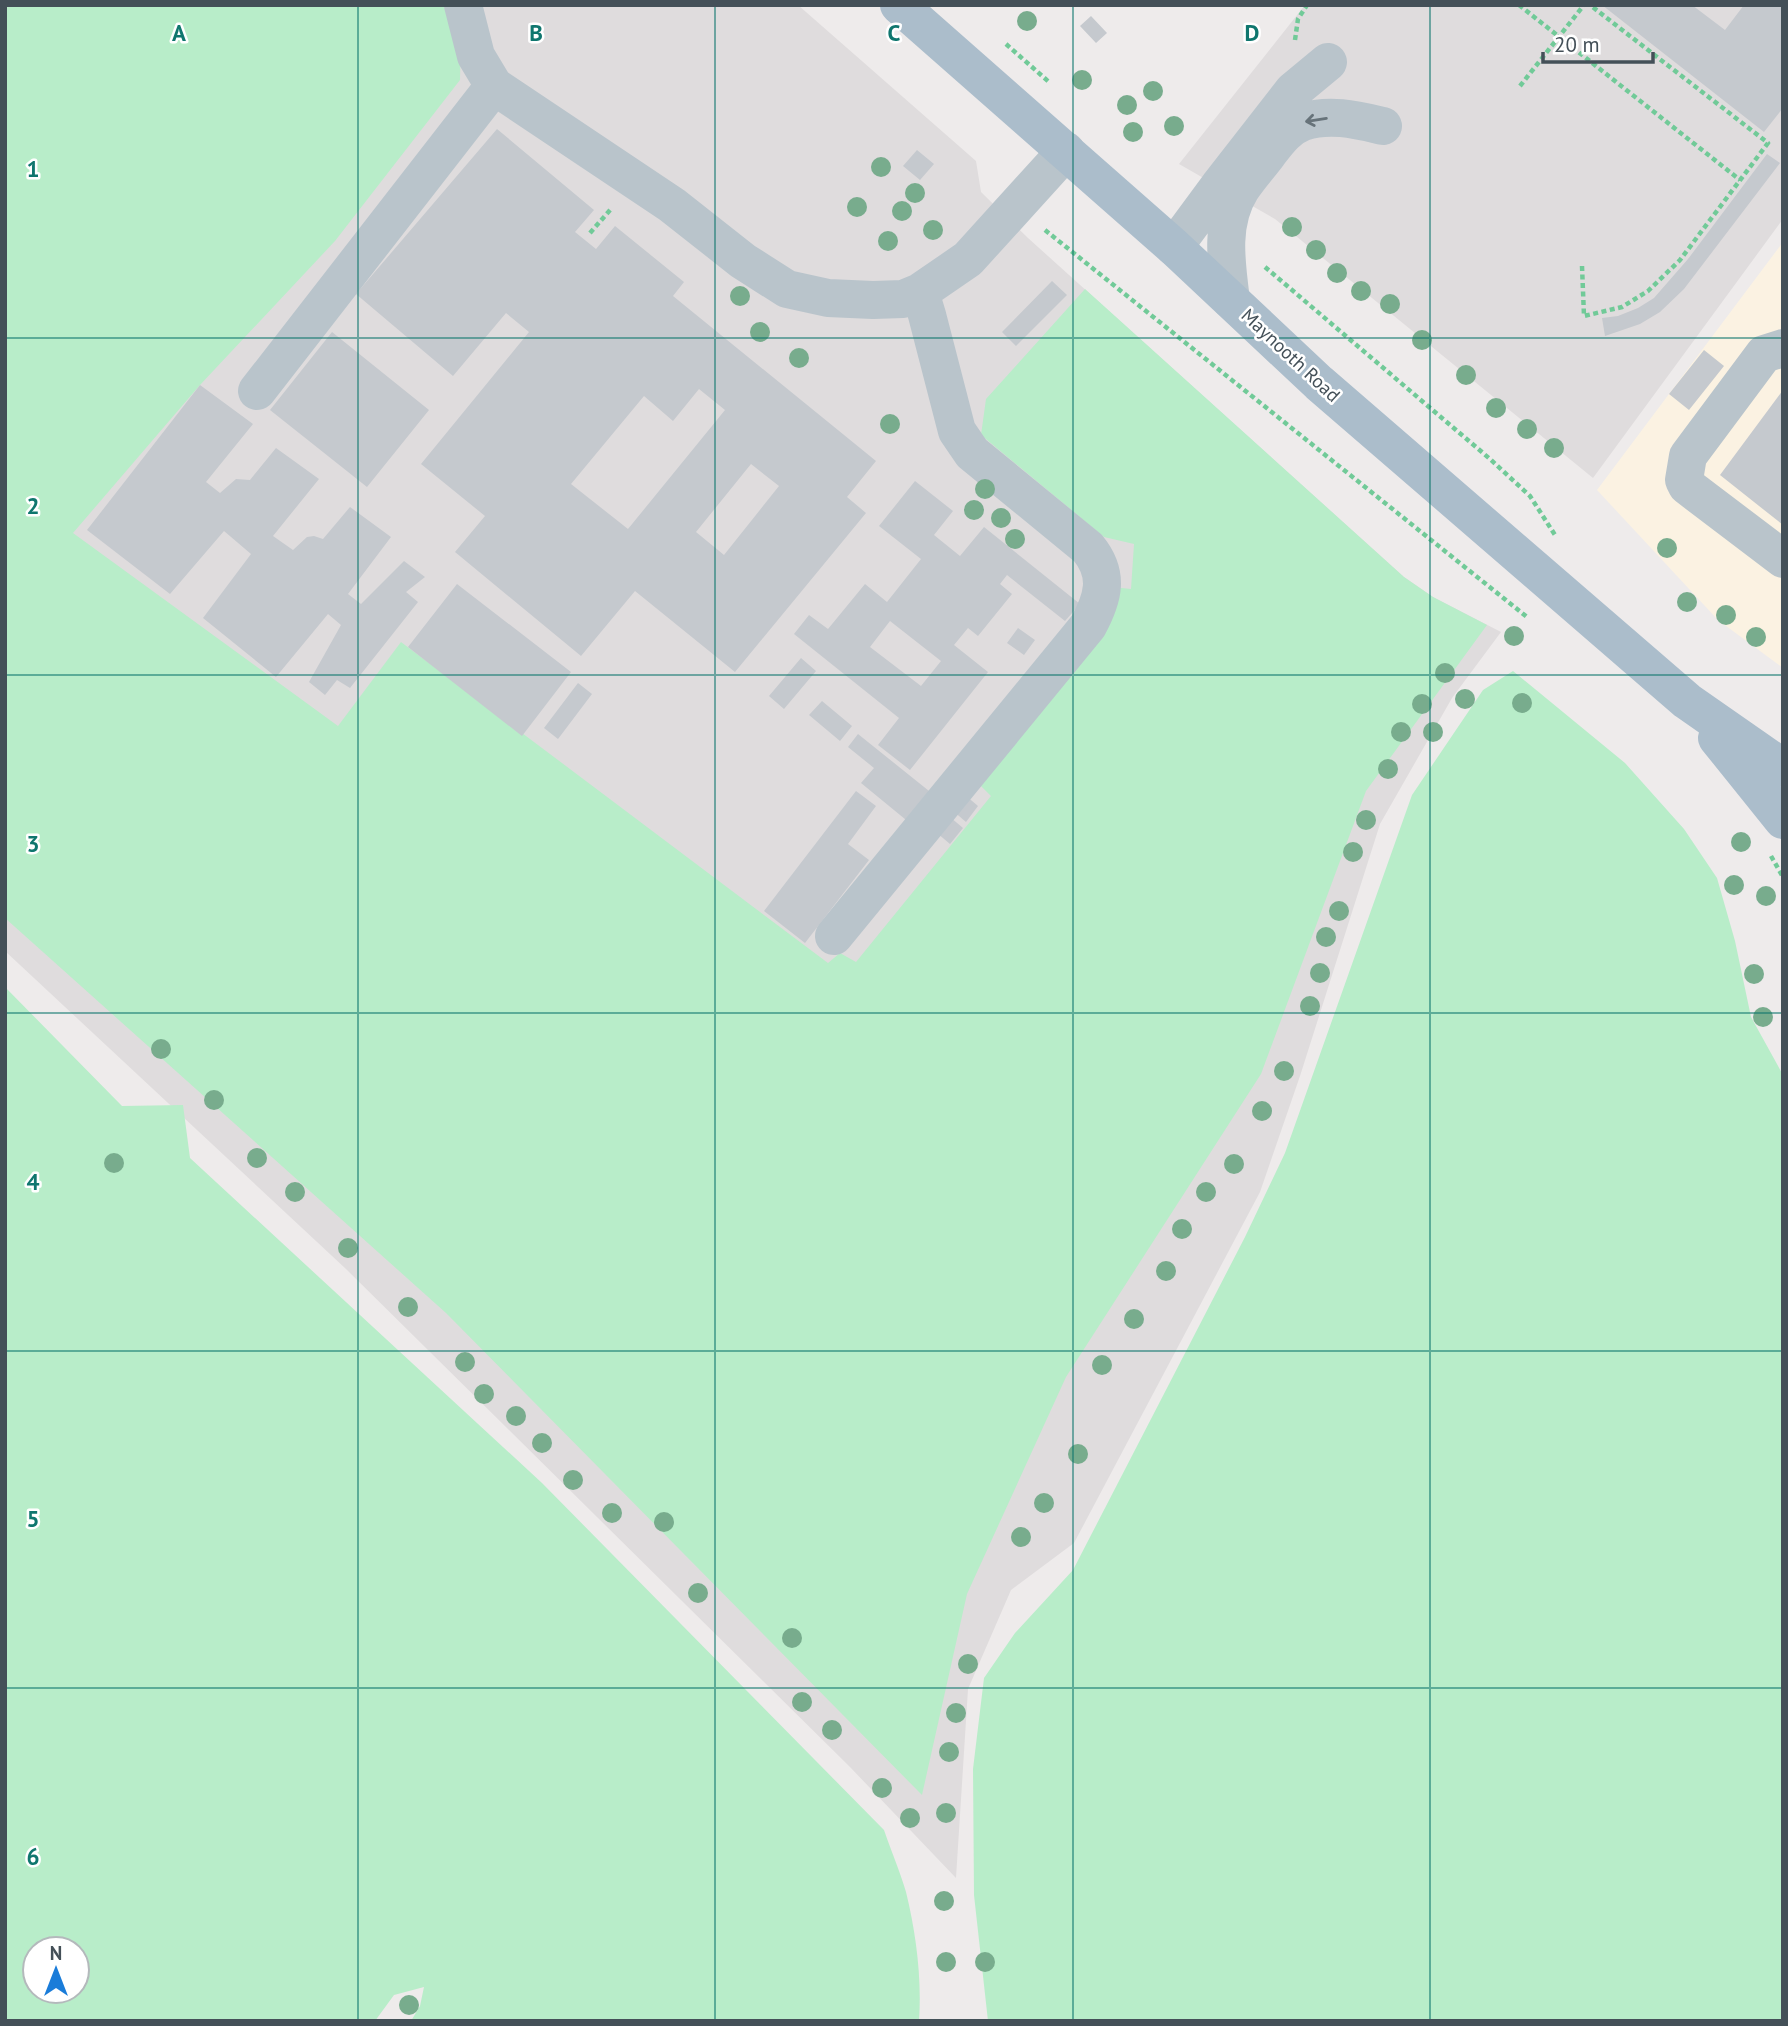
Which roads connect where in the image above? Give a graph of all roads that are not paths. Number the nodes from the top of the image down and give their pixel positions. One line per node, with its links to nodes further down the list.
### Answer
1 (463, 5): 4 (lane)
2 (899, 5): 6 (main road, Maynooth Road)
3 (1328, 62): 7 (lane)
4 (494, 86): 8 (lane); 11 (lane)
5 (1383, 126): 9 (lane, one-way to 9)
6 (1066, 151): 7 (main road, Maynooth Road); 8 (lane)
7 (1174, 247): 9 (main road, Maynooth Road)
8 (920, 292): 16 (lane)
9 (1231, 300): 13 (main road, Maynooth Road)
10 (1783, 348): 12 (lane)
11 (257, 391)
12 (1783, 559)
13 (1687, 701): 14 (main road, Maynooth Road); 15 (main road, Maynooth Road)
14 (1783, 768)
15 (1775, 834)
16 (834, 936)

